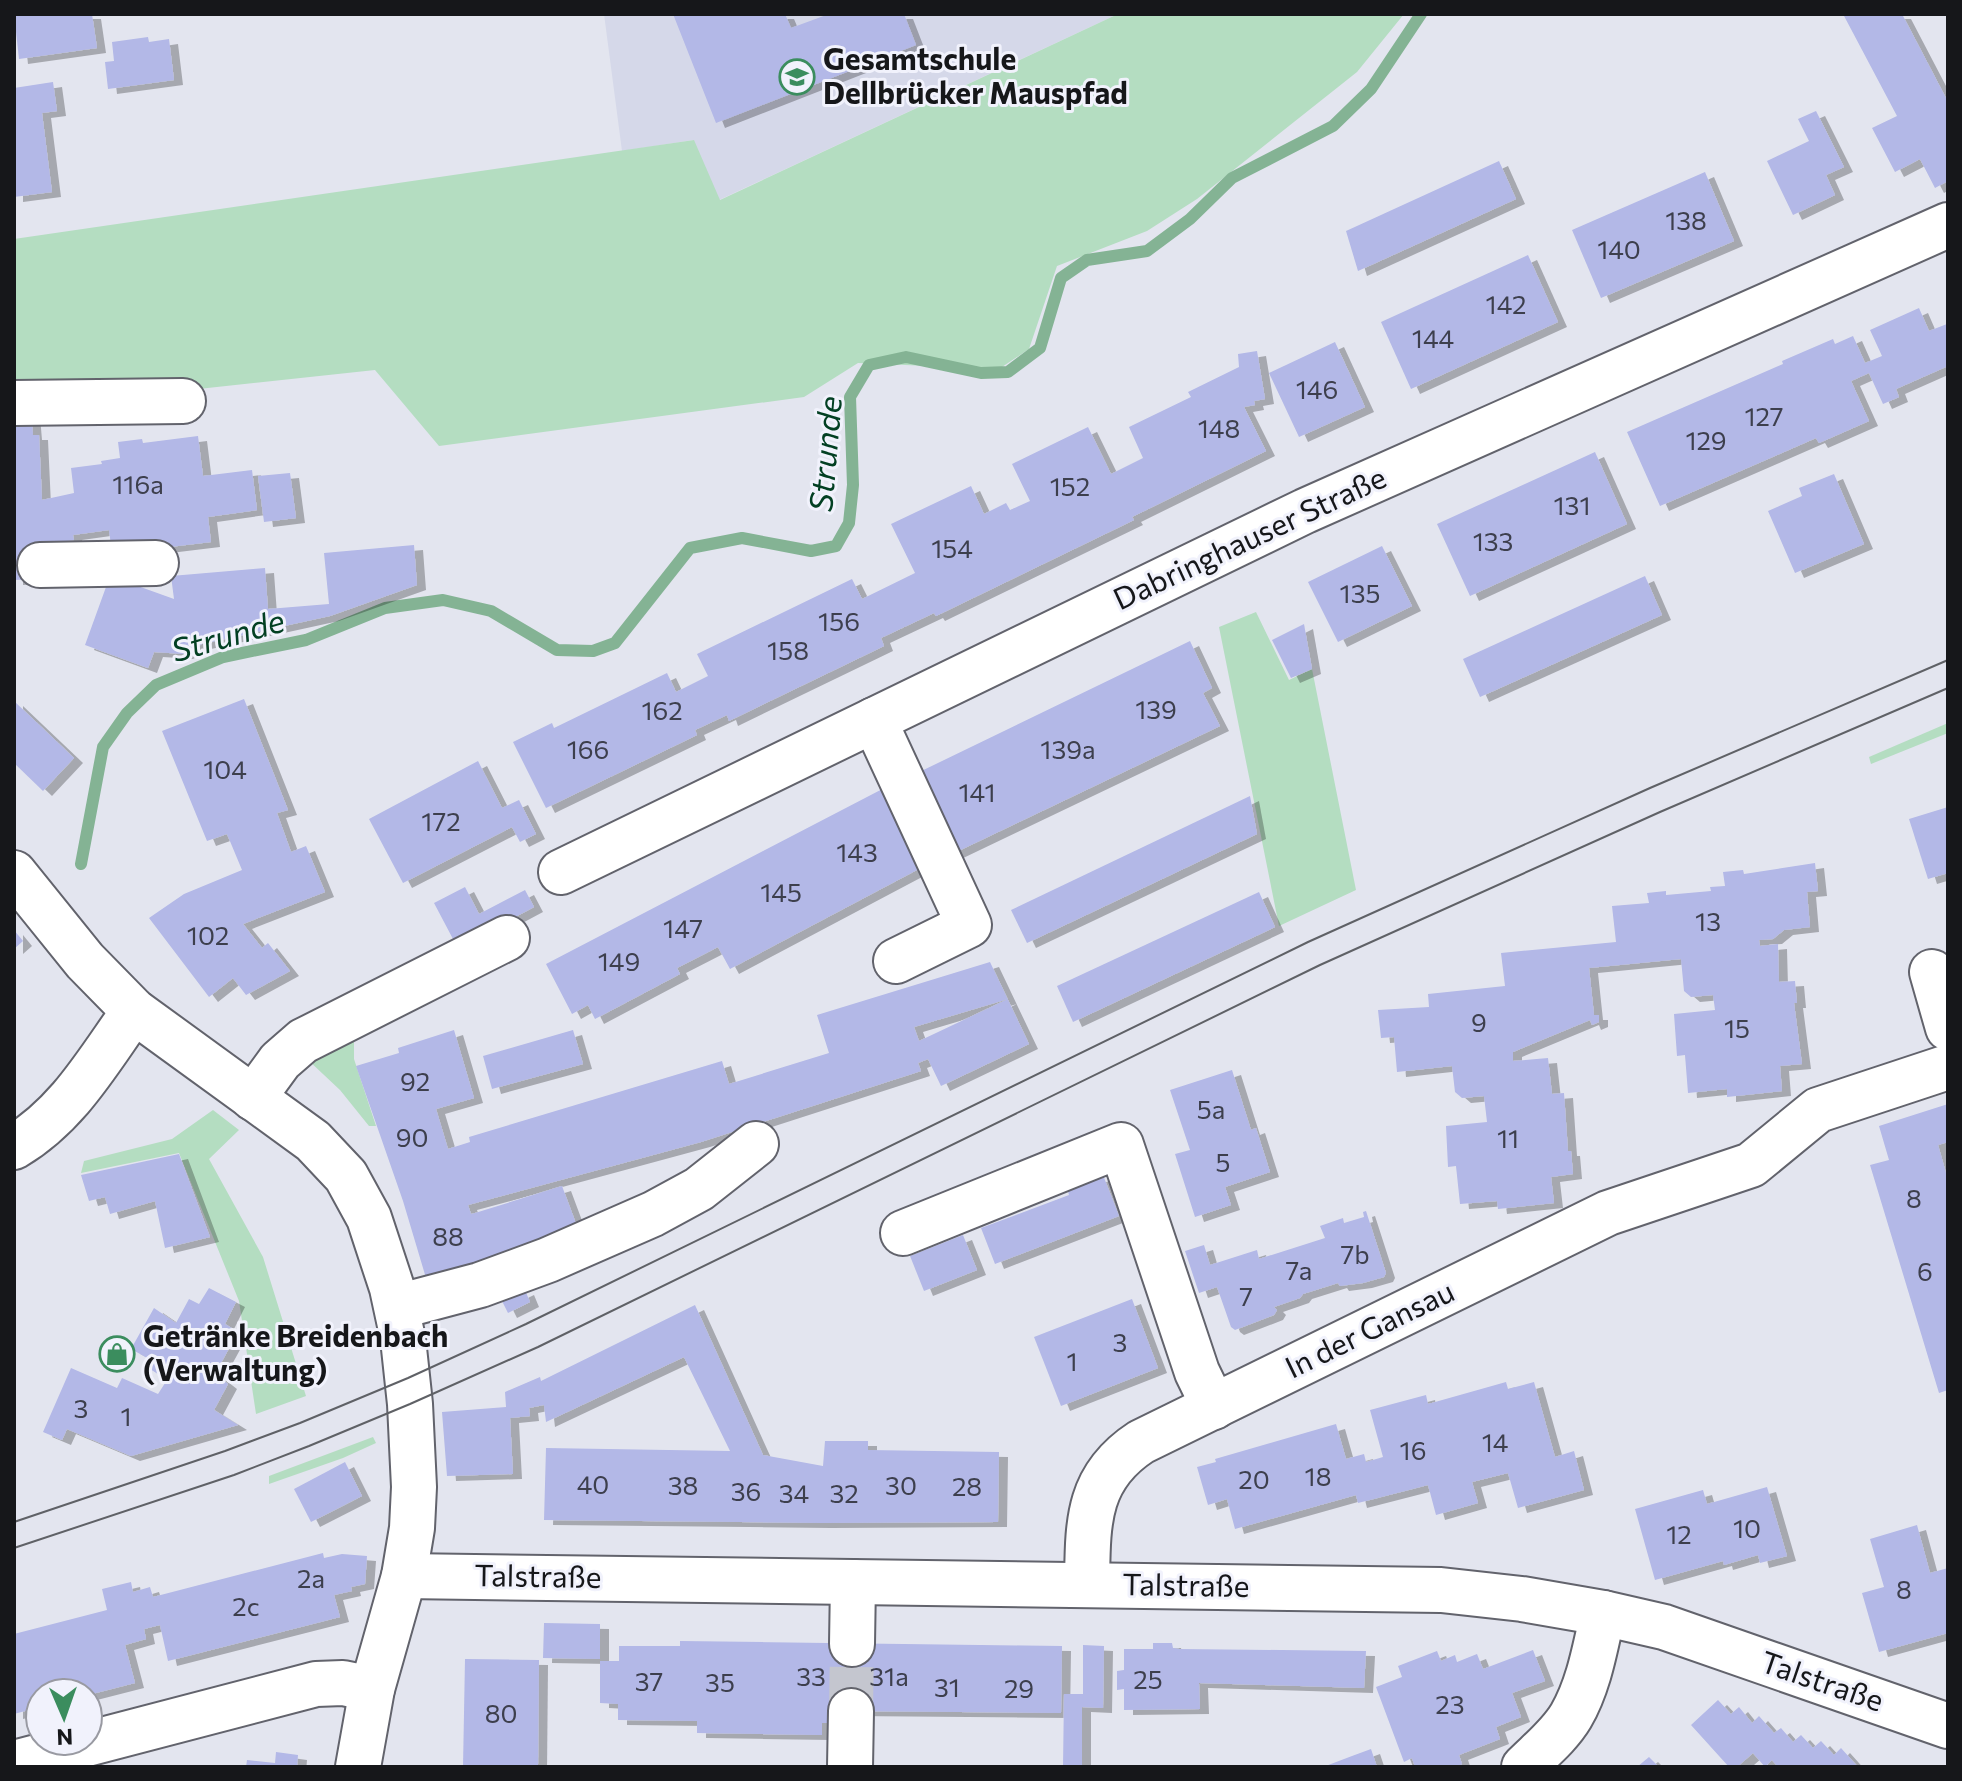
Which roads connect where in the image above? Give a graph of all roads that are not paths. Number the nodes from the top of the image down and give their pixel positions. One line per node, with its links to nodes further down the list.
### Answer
1 (1948, 225): 6 (street, Dabringhauser Straße)
2 (183, 401): 3 (street)
3 (14, 403)
4 (156, 563): 5 (street)
5 (40, 565)
6 (874, 720): 7 (street, Dabringhauser Straße); 10 (street)
7 (561, 872)
8 (14, 873): 12 (street)
9 (507, 938): 15 (street)
10 (896, 961)
11 (1932, 972): 13 (street)
12 (134, 1011): 15 (street); 17 (street)
13 (1948, 1028)
14 (1948, 1067): 20 (street, In der Gansau)
15 (253, 1098): 19 (street)
16 (756, 1144): 19 (street)
17 (14, 1147)
18 (903, 1233): 20 (street)
19 (397, 1307): 21 (street)
20 (1214, 1407): 23 (street, In der Gansau)
21 (404, 1576): 22 (street, Talstraße); 26 (street)
22 (853, 1582): 23 (street, Talstraße); 25 (street)
23 (1087, 1584): 24 (street, Talstraße)
24 (1603, 1613): 28 (street, Talstraße); 32 (street)
25 (852, 1644)
26 (372, 1689): 29 (street); 30 (street)
27 (851, 1711): 31 (street)
28 (1948, 1726)
29 (14, 1763)
30 (358, 1767)
31 (850, 1767)
32 (1524, 1767)

